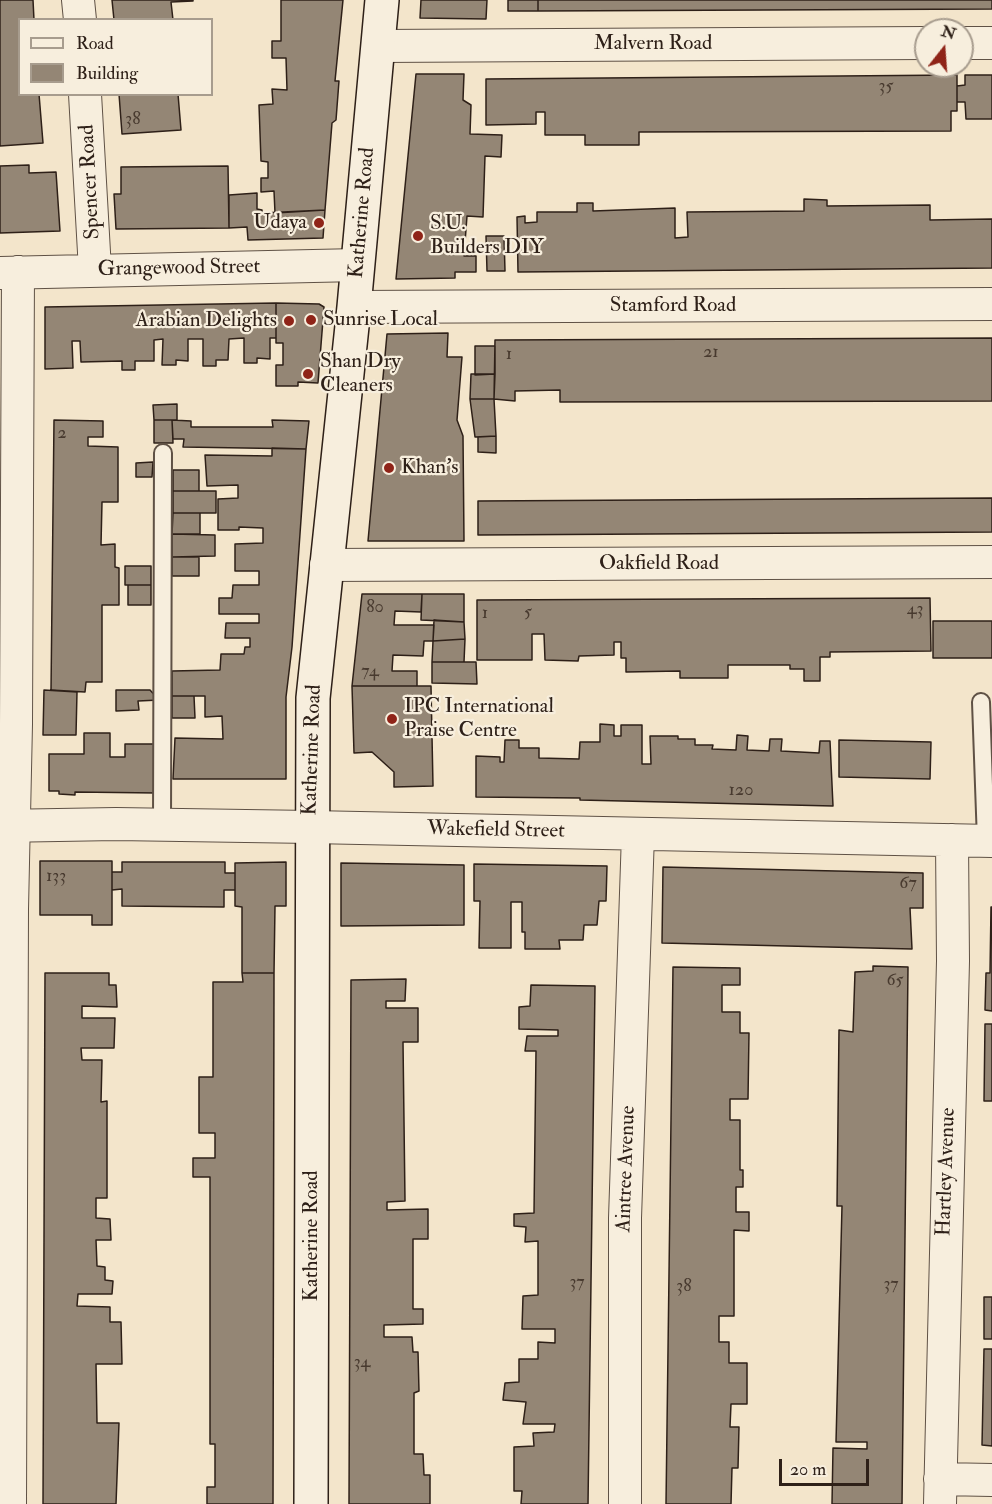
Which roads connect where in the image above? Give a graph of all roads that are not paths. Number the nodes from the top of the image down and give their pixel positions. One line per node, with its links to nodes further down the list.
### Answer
1 (78, 0): 3 (street)
2 (382, 0): 7 (main road, Katherine Road)
3 (80, 18)
4 (914, 43): 7 (street, Malvern Road)
5 (974, 43): 6 (street)
6 (992, 43)
7 (379, 46): 9 (main road, Katherine Road)
8 (85, 96): 10 (street, Spencer Road)
9 (358, 265): 10 (street, Grangewood Street); 13 (main road, Katherine Road)
10 (95, 270): 11 (street, Grangewood Street)
11 (9, 272): 19 (street)
12 (992, 304): 13 (street, Stamford Road)
13 (354, 307): 16 (main road, Katherine Road)
14 (163, 453): 18 (lane)
15 (992, 562): 16 (street, Oakfield Road)
16 (326, 565): 20 (main road, Katherine Road)
17 (981, 702): 23 (lane)
18 (162, 825): 19 (street, Wakefield Street); 20 (street, Wakefield Street)
19 (7, 826): 26 (street)
20 (311, 827): 21 (street, Wakefield Street); 27 (main road, Katherine Road)
21 (638, 834): 22 (street, Wakefield Street); 28 (street, Aintree Avenue)
22 (952, 840): 23 (street, Wakefield Street); 25 (street, Hartley Avenue)
23 (989, 841)
24 (992, 1480): 25 (street)
25 (940, 1492)
26 (10, 1504)
27 (311, 1504)
28 (625, 1504)

